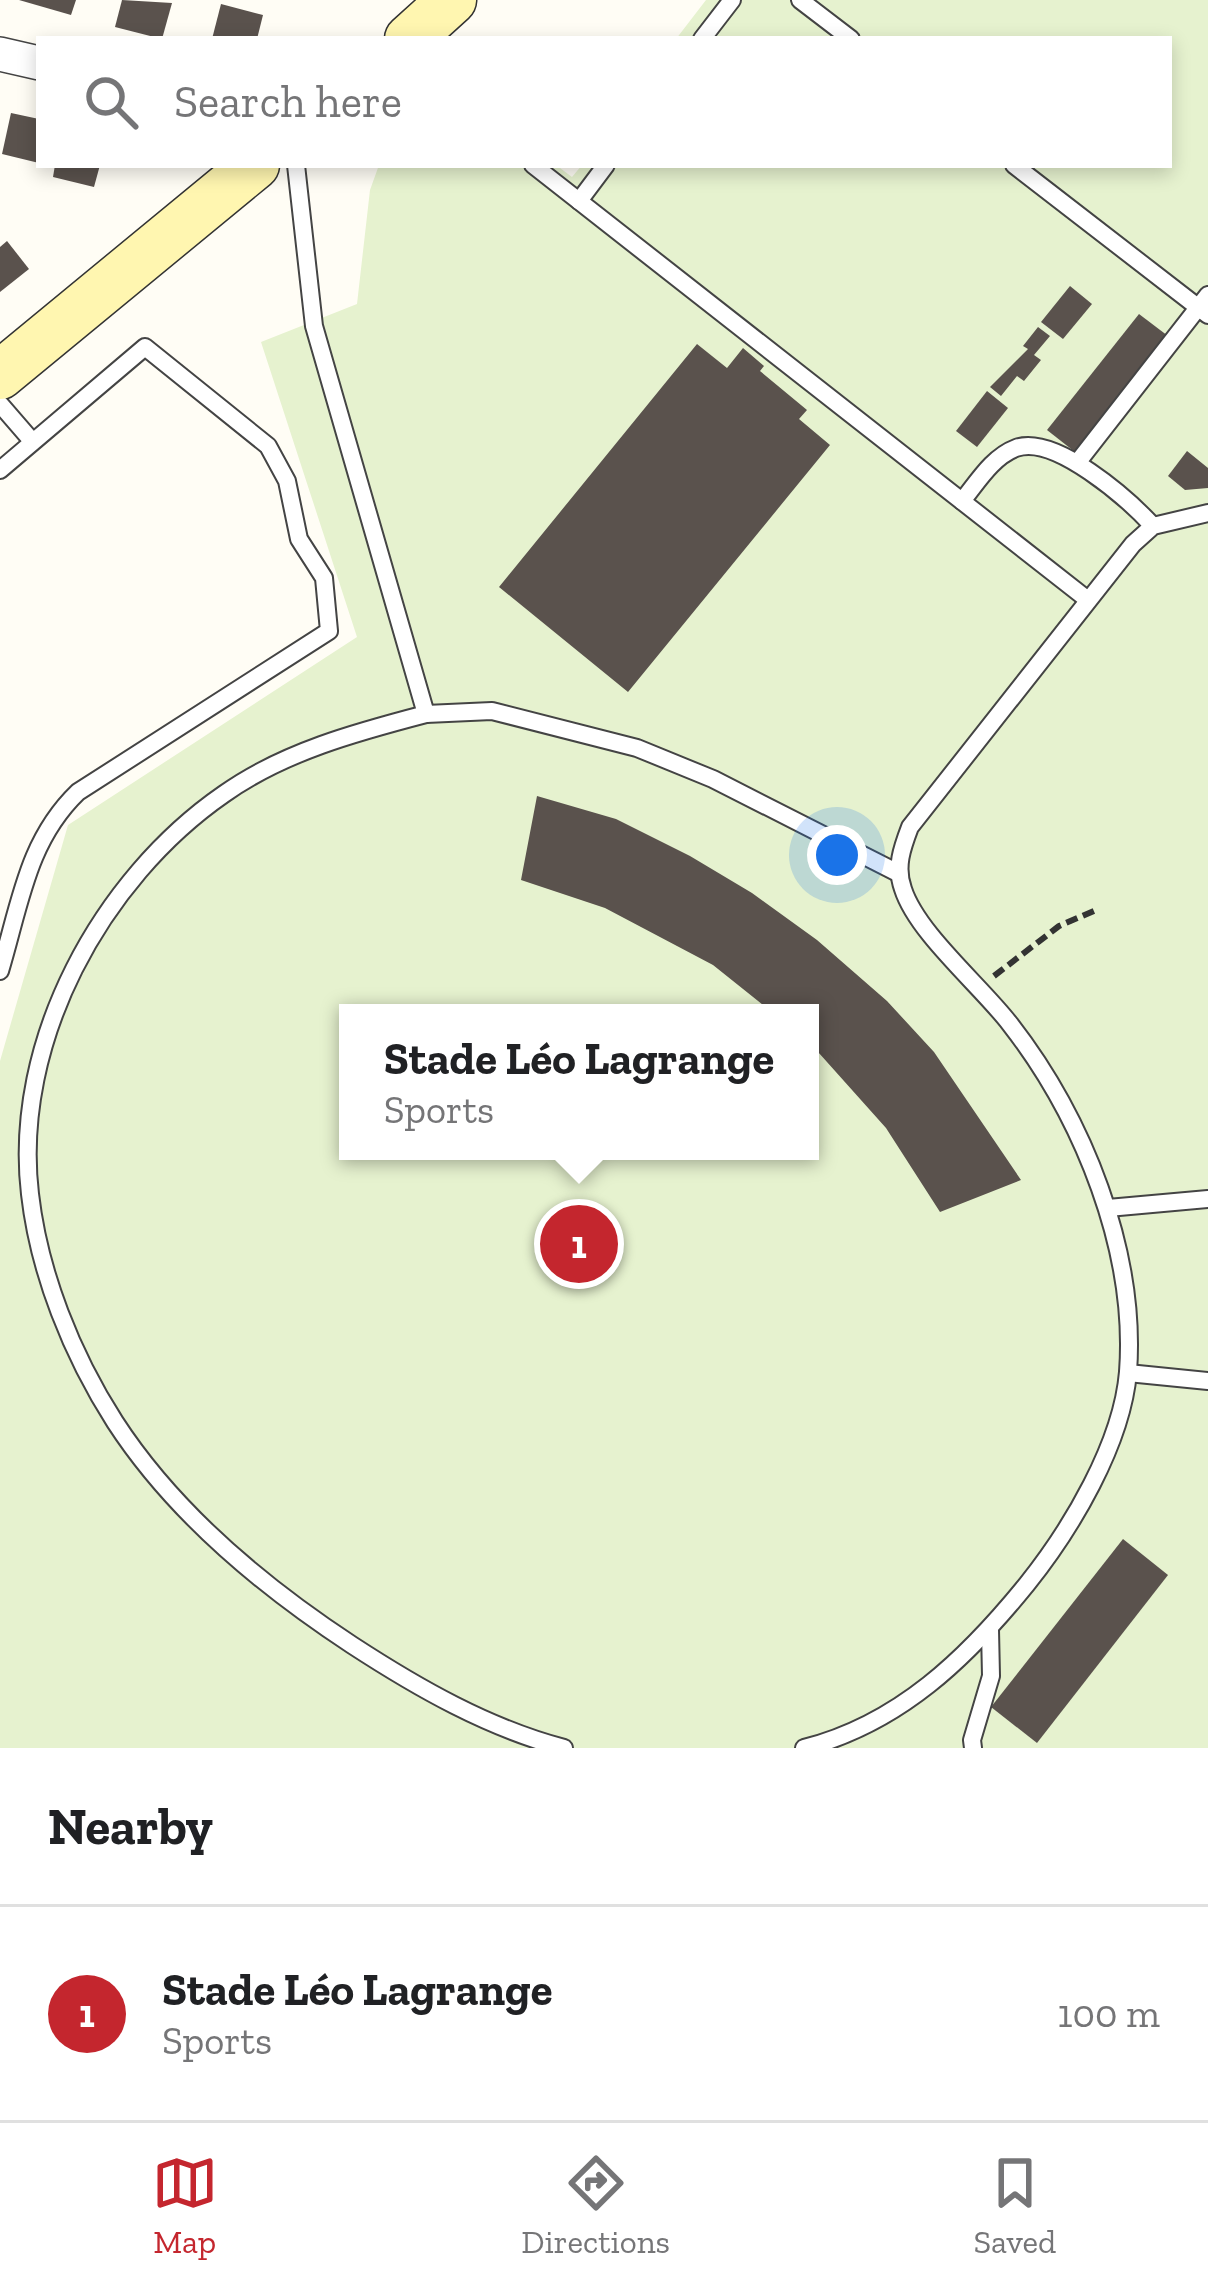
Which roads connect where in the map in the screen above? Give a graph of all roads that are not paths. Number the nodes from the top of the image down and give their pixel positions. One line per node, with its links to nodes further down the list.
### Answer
1 (452, 0): 4 (main road)
2 (732, 0): 5 (lane)
3 (800, 0): 6 (lane)
4 (412, 36)
5 (704, 36)
6 (847, 36)
7 (0, 54): 8 (street)
8 (36, 63)
9 (251, 168): 16 (main road)
10 (296, 168): 25 (lane)
11 (537, 168): 14 (lane)
12 (605, 168): 14 (lane)
13 (1018, 168): 15 (lane)
14 (579, 201): 21 (lane)
15 (1205, 306): 19 (lane)
16 (0, 375)
17 (0, 404): 18 (lane)
18 (32, 441): 20 (lane); 27 (lane)
19 (1077, 463): 21 (lane); 23 (lane)
20 (0, 470)
21 (962, 502): 24 (lane)
22 (1208, 513): 23 (lane)
23 (1153, 526): 24 (lane)
24 (1088, 600): 26 (lane)
25 (426, 714): 26 (lane); 33 (lane)
26 (898, 873): 29 (lane)
27 (0, 971)
28 (1208, 1199): 29 (lane)
29 (1108, 1208): 30 (lane)
30 (1128, 1373): 31 (lane); 32 (lane)
31 (1208, 1381)
32 (990, 1630): 34 (lane); 35 (lane)
33 (564, 1748)
34 (803, 1748)
35 (973, 1748)

